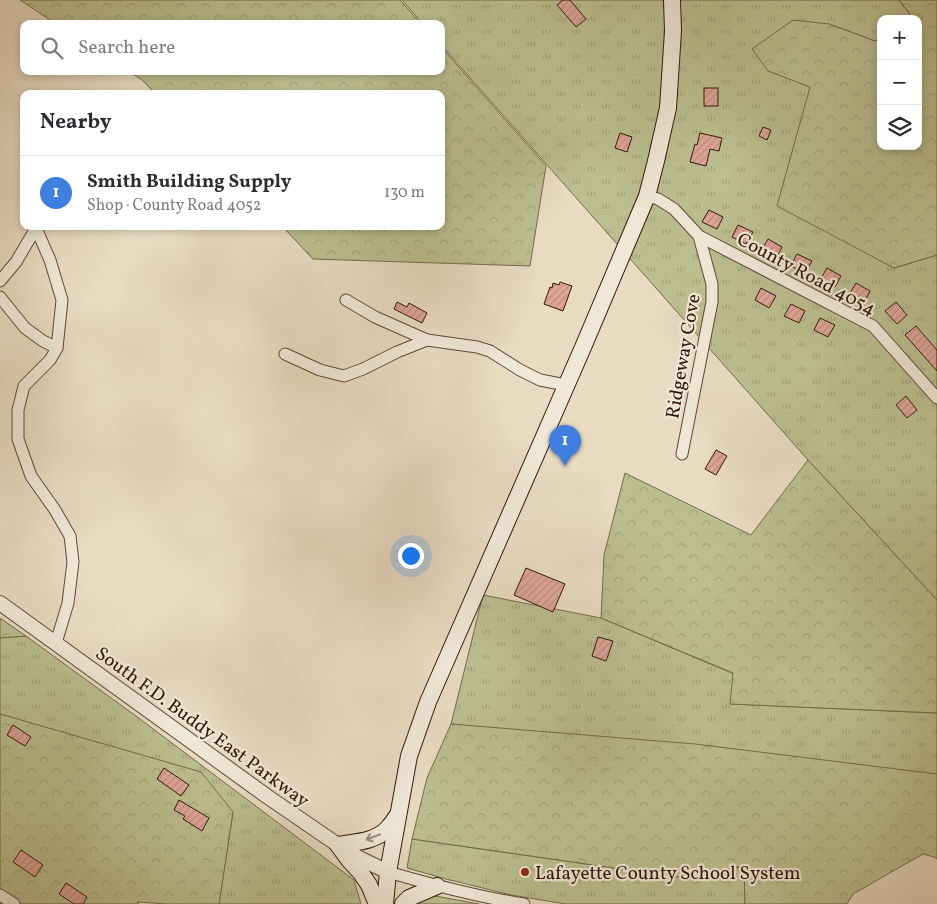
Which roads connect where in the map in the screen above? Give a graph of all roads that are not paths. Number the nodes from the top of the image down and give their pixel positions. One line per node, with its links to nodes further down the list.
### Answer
1 (672, 0): 2 (main road)
2 (647, 196): 5 (street, County Road 4054); 12 (main road)
3 (35, 230): 6 (street)
4 (37, 230): 10 (street)
5 (699, 236): 13 (street, County Road 4054); 14 (street, Ridgeway Cove)
6 (0, 281)
7 (0, 297): 10 (street)
8 (346, 300): 9 (street)
9 (427, 340): 11 (street); 12 (street)
10 (57, 348): 16 (street)
11 (285, 354)
12 (566, 385): 17 (main road)
13 (937, 398)
14 (682, 454)
15 (0, 603): 16 (street, South F.D. Buddy East Parkway)
16 (56, 644): 18 (street, South F.D. Buddy East Parkway)
17 (399, 814): 18 (main road, one-way to 18); 19 (main road)
18 (338, 845): 19 (street, South F.D. Buddy East Parkway); 23 (main road)
19 (388, 872): 20 (street); 24 (main road)
20 (437, 886): 25 (main road); 26 (street)
21 (0, 895): 22 (street)
22 (14, 904)
23 (377, 904)
24 (385, 904)
25 (402, 904)
26 (524, 904)

